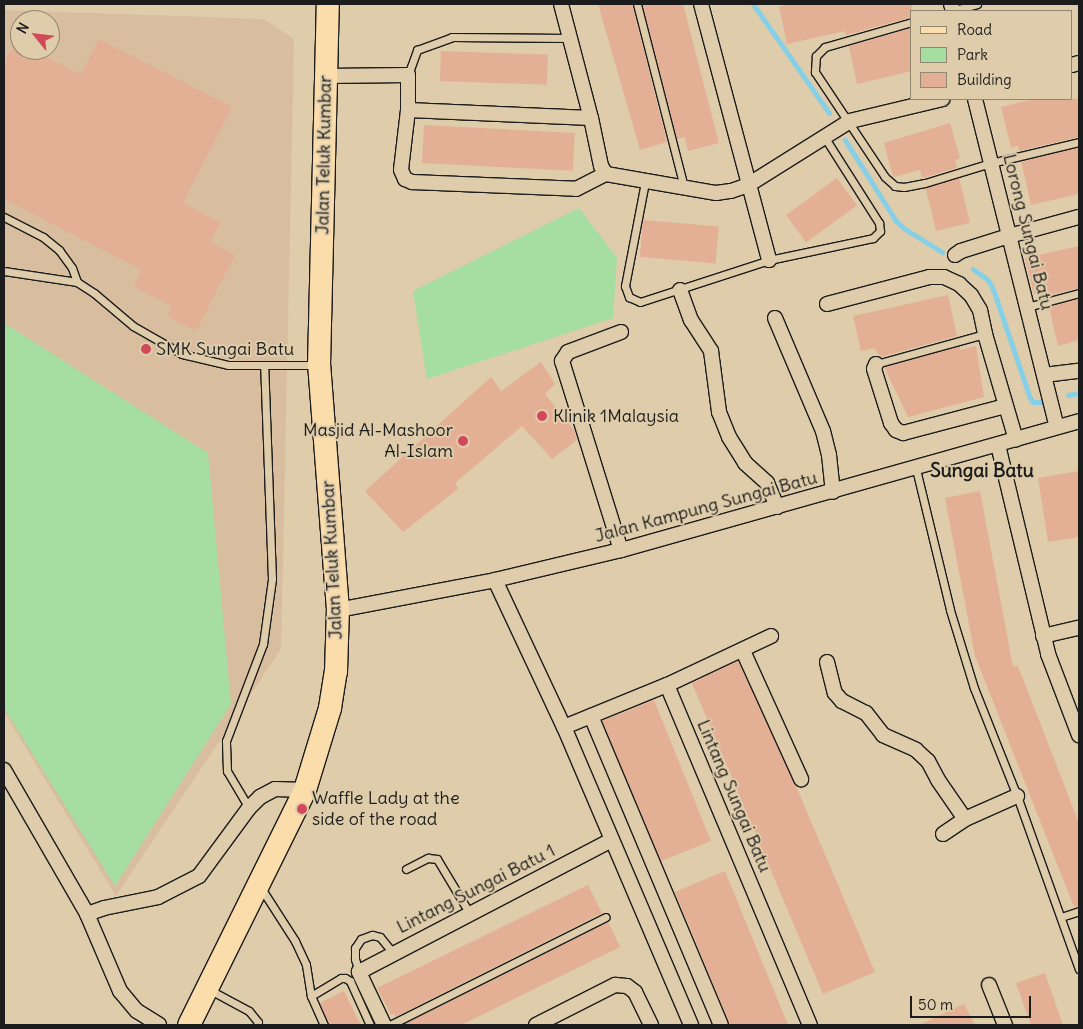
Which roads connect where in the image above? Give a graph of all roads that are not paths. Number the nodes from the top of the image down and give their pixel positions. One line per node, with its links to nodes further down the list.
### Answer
1 (328, 4): 10 (main road, Jalan Teluk Kumbar)
2 (561, 4): 8 (street)
3 (637, 4): 22 (lane)
4 (701, 4): 21 (street)
5 (977, 4): 6 (lane)
6 (951, 9)
7 (910, 23): 15 (lane)
8 (569, 38): 9 (lane); 14 (street)
9 (408, 75): 10 (street); 13 (street)
10 (326, 76): 39 (main road, Jalan Teluk Kumbar)
11 (938, 100): 15 (street)
12 (975, 100): 18 (street, Lorong Sungai Batu)
13 (408, 110): 14 (street); 19 (street)
14 (591, 118): 19 (street)
15 (850, 121): 16 (street); 18 (lane)
16 (825, 138): 21 (street); 26 (lane)
17 (1079, 142): 18 (lane)
18 (991, 163): 25 (street, Lorong Sungai Batu)
19 (606, 174): 20 (street)
20 (645, 182): 22 (street); 30 (lane)
21 (748, 186): 22 (street); 26 (street)
22 (684, 188)
23 (1079, 217): 25 (street)
24 (4, 218): 29 (lane)
25 (1009, 236): 27 (street); 33 (street, Lorong Sungai Batu)
26 (770, 260): 30 (lane)
27 (950, 266): 32 (street); 36 (street)
28 (4, 271): 29 (lane)
29 (77, 282): 38 (lane)
30 (680, 290): 49 (street)
31 (1079, 293): 33 (lane)
32 (827, 304)
33 (1027, 307): 41 (street, Lorong Sungai Batu)
34 (776, 318): 48 (street)
35 (621, 332): 50 (street)
36 (985, 334): 37 (lane); 42 (street)
37 (876, 364): 42 (street)
38 (264, 365): 39 (lane); 66 (lane)
39 (319, 365): 52 (main road, Jalan Teluk Kumbar)
40 (1079, 371): 41 (street)
41 (1044, 375): 44 (street, Lorong Sungai Batu)
42 (1004, 406): 45 (street)
43 (1079, 421): 44 (street, Jalan Kampung Sungai Batu)
44 (1057, 427): 45 (street, Jalan Kampung Sungai Batu)
45 (1016, 440): 46 (street, Jalan Kampung Sungai Batu)
46 (998, 445): 47 (street, Jalan Kampung Sungai Batu); 55 (street)
47 (916, 469): 48 (street, Jalan Kampung Sungai Batu); 65 (lane)
48 (833, 492): 49 (street, Jalan Kampung Sungai Batu)
49 (777, 507): 50 (street, Jalan Kampung Sungai Batu)
50 (622, 550): 51 (street, Jalan Kampung Sungai Batu)
51 (495, 580): 52 (street, Jalan Kampung Sungai Batu); 60 (street)
52 (338, 610): 64 (main road, Jalan Teluk Kumbar)
53 (1079, 628): 55 (street)
54 (771, 636): 56 (street)
55 (1043, 636): 61 (street)
56 (743, 650): 58 (street); 63 (street)
57 (827, 662): 67 (street)
58 (667, 685): 59 (street); 94 (street, Lintang Sungai Batu)
59 (591, 716): 60 (street); 93 (street)
60 (564, 727): 69 (street)
61 (1079, 734)
62 (4, 770): 73 (street)
63 (801, 779)
64 (305, 790): 66 (street); 71 (main road, Jalan Teluk Kumbar)
65 (1017, 796): 67 (street); 76 (lane)
66 (249, 808): 73 (street)
67 (965, 819): 68 (street)
68 (943, 834)
69 (611, 840): 74 (street, Lintang Sungai Batu 1); 92 (street)
70 (406, 869): 74 (lane)
71 (259, 886): 81 (main road, Jalan Teluk Kumbar); 82 (lane)
72 (1079, 911): 76 (lane)
73 (87, 914): 83 (street)
74 (470, 914): 77 (street, Lintang Sungai Batu 1)
75 (606, 917): 89 (lane)
76 (1061, 918): 78 (lane)
77 (393, 953): 79 (street, Lintang Sungai Batu 1); 79 (lane)
78 (1079, 969)
79 (359, 972): 88 (street)
80 (989, 984): 95 (street)
81 (208, 988): 84 (main road, Jalan Teluk Kumbar); 85 (lane)
82 (311, 996): 86 (lane); 87 (lane)
83 (159, 1025)
84 (189, 1025)
85 (257, 1025)
86 (324, 1025)
87 (370, 1025)
88 (384, 1025)
89 (390, 1025)
90 (536, 1025): 91 (street)
91 (650, 1025)
92 (691, 1025)
93 (721, 1025)
94 (810, 1025)
95 (1005, 1025)

